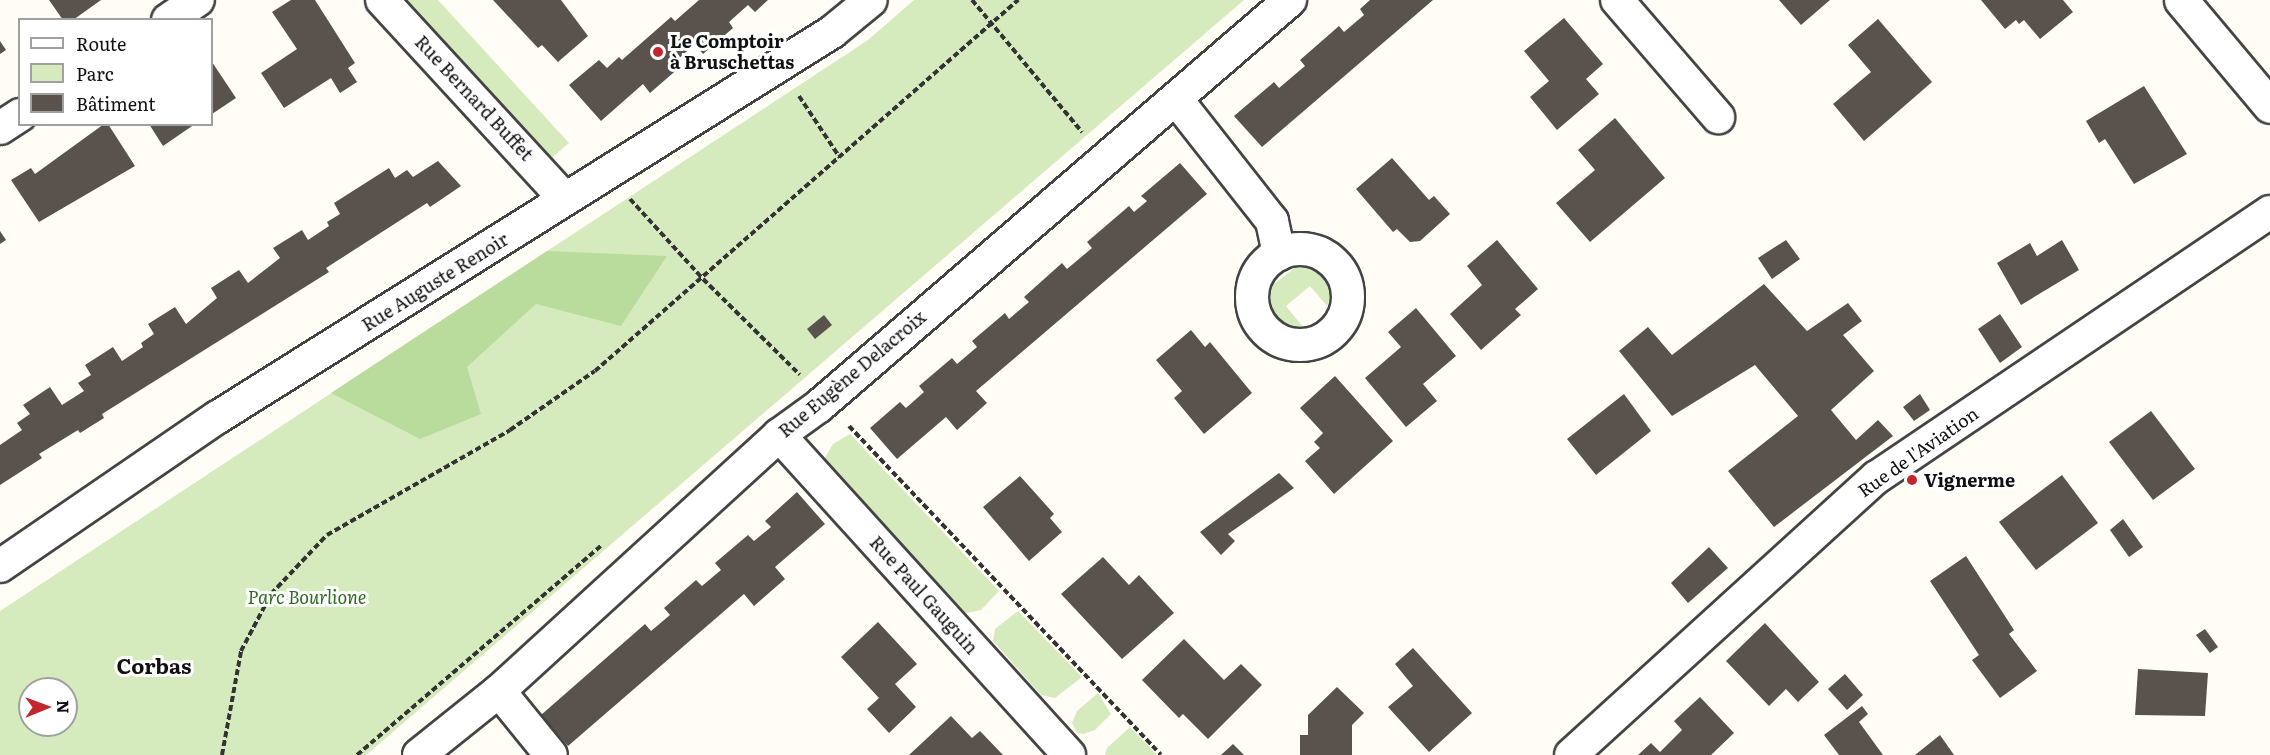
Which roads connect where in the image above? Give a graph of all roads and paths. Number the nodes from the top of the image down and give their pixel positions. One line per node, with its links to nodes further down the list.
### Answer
1 (198, 0): 9 (street)
2 (382, 0): 20 (street, Rue Bernard Buffet)
3 (871, 0): 19 (street, Rue Auguste Renoir)
4 (972, 0): 10 (path)
5 (1018, 0): 10 (path)
6 (1290, 0): 12 (street, Rue Eugène Delacroix)
7 (1617, 0): 15 (street)
8 (2181, 0): 13 (street)
9 (171, 18)
10 (992, 23): 17 (path); 18 (path)
11 (792, 85): 17 (path)
12 (1176, 99): 18 (street, Rue Eugène Delacroix); 22 (street)
13 (2270, 106)
14 (18, 116): 16 (street)
15 (1718, 117)
16 (0, 128)
17 (840, 158): 23 (path)
18 (1105, 158): 25 (street, Rue Eugène Delacroix)
19 (605, 172): 20 (street, Rue Auguste Renoir); 23 (path)
20 (564, 198): 27 (street, Rue Auguste Renoir)
21 (2270, 212): 29 (street, Rue de l'Aviation)
22 (1279, 254)
23 (703, 279): 24 (path); 30 (path)
24 (800, 375)
25 (819, 406): 26 (street, Rue Eugène Delacroix); 34 (path)
26 (779, 435): 28 (street, Rue Eugène Delacroix); 33 (street, Rue Paul Gauguin)
27 (0, 566)
28 (499, 691): 31 (street, Rue Eugène Delacroix); 32 (street)
29 (1583, 751)
30 (222, 755)
31 (419, 755)
32 (551, 755)
33 (1069, 755)
34 (1161, 755)

